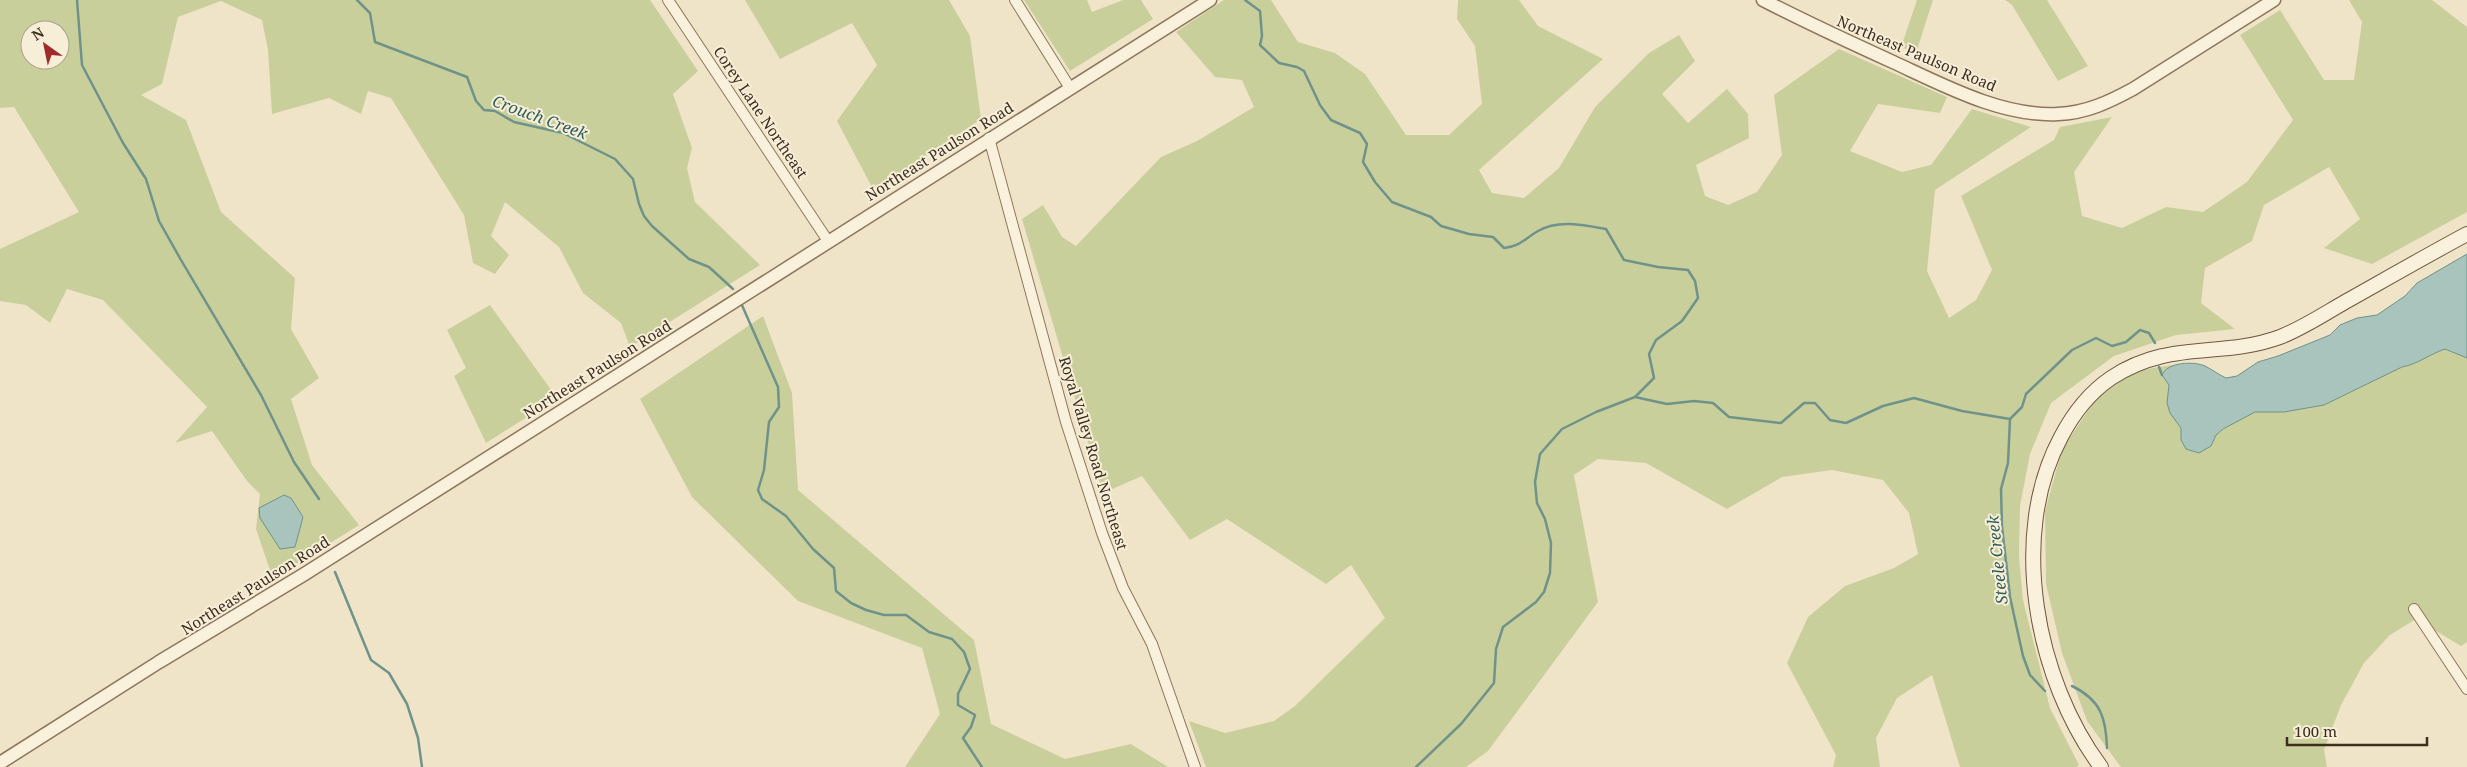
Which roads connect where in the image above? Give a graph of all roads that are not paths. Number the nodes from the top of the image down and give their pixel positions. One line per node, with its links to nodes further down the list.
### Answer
1 (668, 0): 9 (street, Corey Lane Northeast)
2 (1015, 0): 6 (street)
3 (1210, 0): 6 (street, Northeast Paulson Road)
4 (1763, 0): 5 (street, Northeast Paulson Road)
5 (2274, 0)
6 (1070, 88): 7 (street, Northeast Paulson Road)
7 (989, 138): 9 (street, Northeast Paulson Road); 13 (street, Royal Valley Road Northeast)
8 (2467, 234): 14 (main road)
9 (828, 241): 12 (street, Northeast Paulson Road)
10 (2414, 609): 11 (street)
11 (2467, 688)
12 (0, 763)
13 (1195, 767)
14 (2101, 767)

